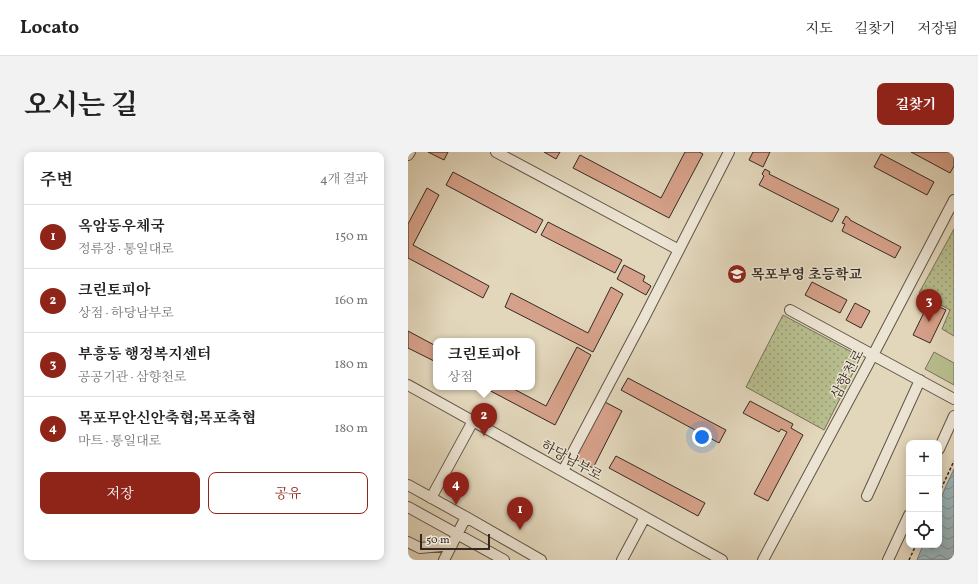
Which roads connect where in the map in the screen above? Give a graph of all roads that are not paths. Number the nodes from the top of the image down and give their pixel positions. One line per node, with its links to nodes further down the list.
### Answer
1 (410, 152): 4 (street)
2 (496, 152): 6 (street)
3 (729, 152): 6 (street)
4 (408, 155)
5 (954, 200): 8 (street, 삼향천로)
6 (679, 250): 15 (street)
7 (790, 310): 8 (street)
8 (873, 355): 9 (street); 31 (street, 삼향천로)
9 (920, 380): 11 (street); 17 (street)
10 (408, 385): 13 (street, 하당남부로)
11 (954, 399)
12 (954, 416): 14 (street)
13 (473, 421): 15 (street, 하당남부로); 18 (street)
14 (942, 442)
15 (563, 471): 21 (street, 하당남부로)
16 (408, 485): 18 (street)
17 (867, 496)
18 (431, 498): 20 (street)
19 (408, 507): 23 (street)
20 (466, 517): 23 (street); 28 (street)
21 (645, 517): 29 (street); 30 (street, 하당남부로)
22 (906, 521): 32 (street)
23 (458, 534): 25 (street); 27 (street)
24 (408, 542): 25 (street)
25 (452, 545): 26 (street)
26 (444, 560)
27 (504, 560)
28 (541, 560)
29 (622, 560)
30 (722, 560)
31 (763, 560)
32 (888, 560)

